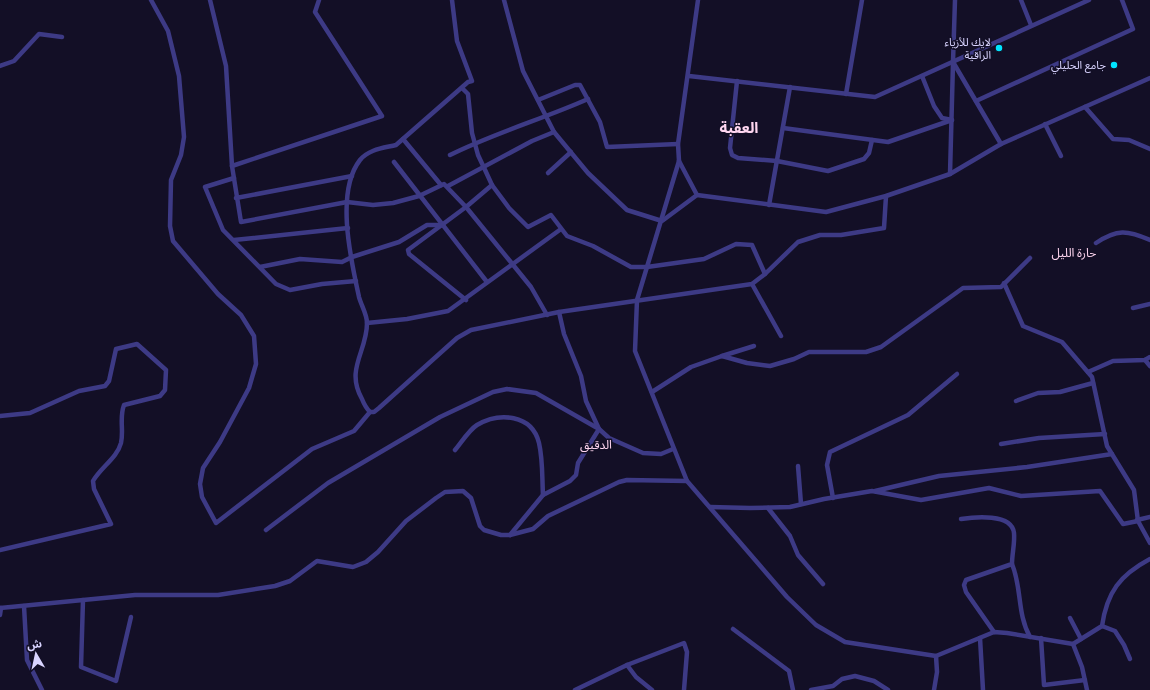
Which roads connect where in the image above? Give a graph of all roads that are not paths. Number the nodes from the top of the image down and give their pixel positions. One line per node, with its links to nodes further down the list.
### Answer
1 (151, 0): 96 (street)
2 (210, 0): 45 (street)
3 (319, 0): 45 (street)
4 (452, 0): 21 (street)
5 (504, 0): 25 (street)
6 (698, 0): 17 (street)
7 (862, 0): 23 (street)
8 (955, 0): 15 (street)
9 (1021, 0): 13 (street)
10 (1089, 0): 12 (street)
11 (1122, 0): 26 (street)
12 (1080, 2): 13 (street)
13 (1031, 25): 15 (street)
14 (62, 37): 16 (street)
15 (953, 62): 18 (street); 26 (street); 29 (street)
16 (0, 66)
17 (689, 76): 20 (street); 36 (street)
18 (922, 76): 23 (street); 29 (street)
19 (1150, 78): 27 (street)
20 (738, 81): 22 (street); 43 (street)
21 (462, 88): 33 (street); 35 (street)
22 (790, 88): 23 (street); 31 (street)
23 (846, 94)
24 (588, 99): 25 (street); 28 (street); 36 (street)
25 (538, 100): 28 (street)
26 (976, 101): 37 (street)
27 (1085, 107): 30 (street); 38 (street)
28 (546, 117): 32 (street); 35 (street)
29 (952, 120): 34 (street); 48 (street)
30 (1045, 124): 37 (street); 41 (street)
31 (783, 128): 34 (street); 43 (street)
32 (554, 132): 39 (street); 46 (street)
33 (403, 139): 49 (street); 51 (street)
34 (872, 140): 43 (street)
35 (475, 143): 40 (street); 46 (street)
36 (678, 144): 42 (street)
37 (1001, 144): 48 (street)
38 (1149, 148)
39 (571, 152): 47 (street); 61 (street)
40 (450, 155)
41 (1061, 156)
42 (679, 161): 54 (street); 61 (street)
43 (777, 161): 59 (street)
44 (394, 162): 55 (street)
45 (232, 166): 50 (street)
46 (484, 168): 52 (street); 53 (street)
47 (548, 173)
48 (950, 174): 56 (street)
49 (352, 176): 57 (street); 58 (street)
50 (234, 178): 57 (street); 65 (street)
51 (441, 185): 53 (street); 55 (street)
52 (492, 185): 60 (street); 64 (street)
53 (448, 186): 60 (street)
54 (697, 195): 59 (street); 61 (street)
55 (419, 196): 58 (street); 62 (street)
56 (886, 196): 59 (street); 73 (street)
57 (236, 198): 58 (street)
58 (347, 202): 63 (street)
59 (769, 205)
60 (466, 207): 62 (street); 70 (street)
61 (662, 221): 72 (street)
62 (443, 225): 68 (street); 75 (street); 78 (street)
63 (348, 228): 65 (street); 68 (street)
64 (561, 230): 70 (street); 72 (street)
65 (234, 240): 71 (street)
66 (1150, 240): 67 (street)
67 (1096, 243)
68 (352, 257): 71 (street); 74 (street)
69 (1030, 258): 76 (street)
70 (513, 265): 75 (street); 83 (street)
71 (260, 267): 74 (street)
72 (647, 267): 73 (street); 79 (street)
73 (765, 274): 77 (street)
74 (356, 281): 84 (street)
75 (487, 282): 78 (street)
76 (1004, 283): 87 (street); 91 (street)
77 (752, 284): 79 (street); 85 (street)
78 (466, 300): 84 (street)
79 (637, 300): 82 (street); 94 (street)
80 (1150, 304): 81 (street)
81 (1133, 308)
82 (559, 312): 83 (street); 98 (street)
83 (547, 315): 96 (street)
84 (367, 323): 96 (street)
85 (781, 336)
86 (754, 346): 87 (street)
87 (722, 356): 94 (street)
88 (1150, 357): 89 (street)
89 (1145, 360): 90 (street); 91 (street)
90 (1150, 366)
91 (1088, 372): 93 (street)
92 (957, 374): 108 (street)
93 (1094, 383): 95 (street); 99 (street)
94 (652, 392): 101 (street)
95 (1016, 401)
96 (370, 412)
97 (0, 416): 118 (street)
98 (599, 428): 101 (street); 107 (street); 115 (street)
99 (1105, 434): 100 (street); 103 (street)
100 (1000, 444)
101 (673, 449): 105 (street)
102 (454, 450): 107 (street)
103 (1112, 454): 106 (street); 114 (street)
104 (798, 466): 109 (street)
105 (688, 481): 110 (street); 116 (street)
106 (872, 491): 108 (street); 114 (street)
107 (543, 495): 116 (street)
108 (833, 498): 109 (street)
109 (801, 504): 111 (street)
110 (710, 506): 111 (street); 136 (street)
111 (768, 508): 121 (street)
112 (1150, 517): 114 (street)
113 (961, 519): 120 (street)
114 (1138, 521): 117 (street)
115 (266, 530)
116 (510, 535): 122 (street)
117 (1150, 542)
118 (0, 550)
119 (1150, 560): 128 (street)
120 (1012, 564): 130 (street); 131 (street)
121 (823, 584)
122 (83, 600): 123 (street); 126 (street)
123 (24, 606): 124 (street); 140 (street)
124 (1, 608): 125 (street)
125 (0, 615)
126 (131, 617)
127 (1070, 618): 134 (street)
128 (1102, 626): 134 (street); 137 (street)
129 (733, 629): 144 (street)
130 (994, 632): 131 (street); 132 (street)
131 (1030, 636): 133 (street)
132 (980, 638): 136 (street); 148 (street)
133 (1041, 638): 135 (street); 139 (street)
134 (1081, 639): 135 (street)
135 (1073, 644): 139 (street)
136 (936, 656): 147 (street)
137 (1130, 659)
138 (627, 665): 141 (street); 142 (street); 143 (street)
139 (1085, 680): 149 (street)
140 (42, 690)
141 (575, 690)
142 (652, 690)
143 (684, 690)
144 (793, 690)
145 (810, 690): 146 (street)
146 (888, 690)
147 (934, 690)
148 (983, 690)
149 (1087, 690)

